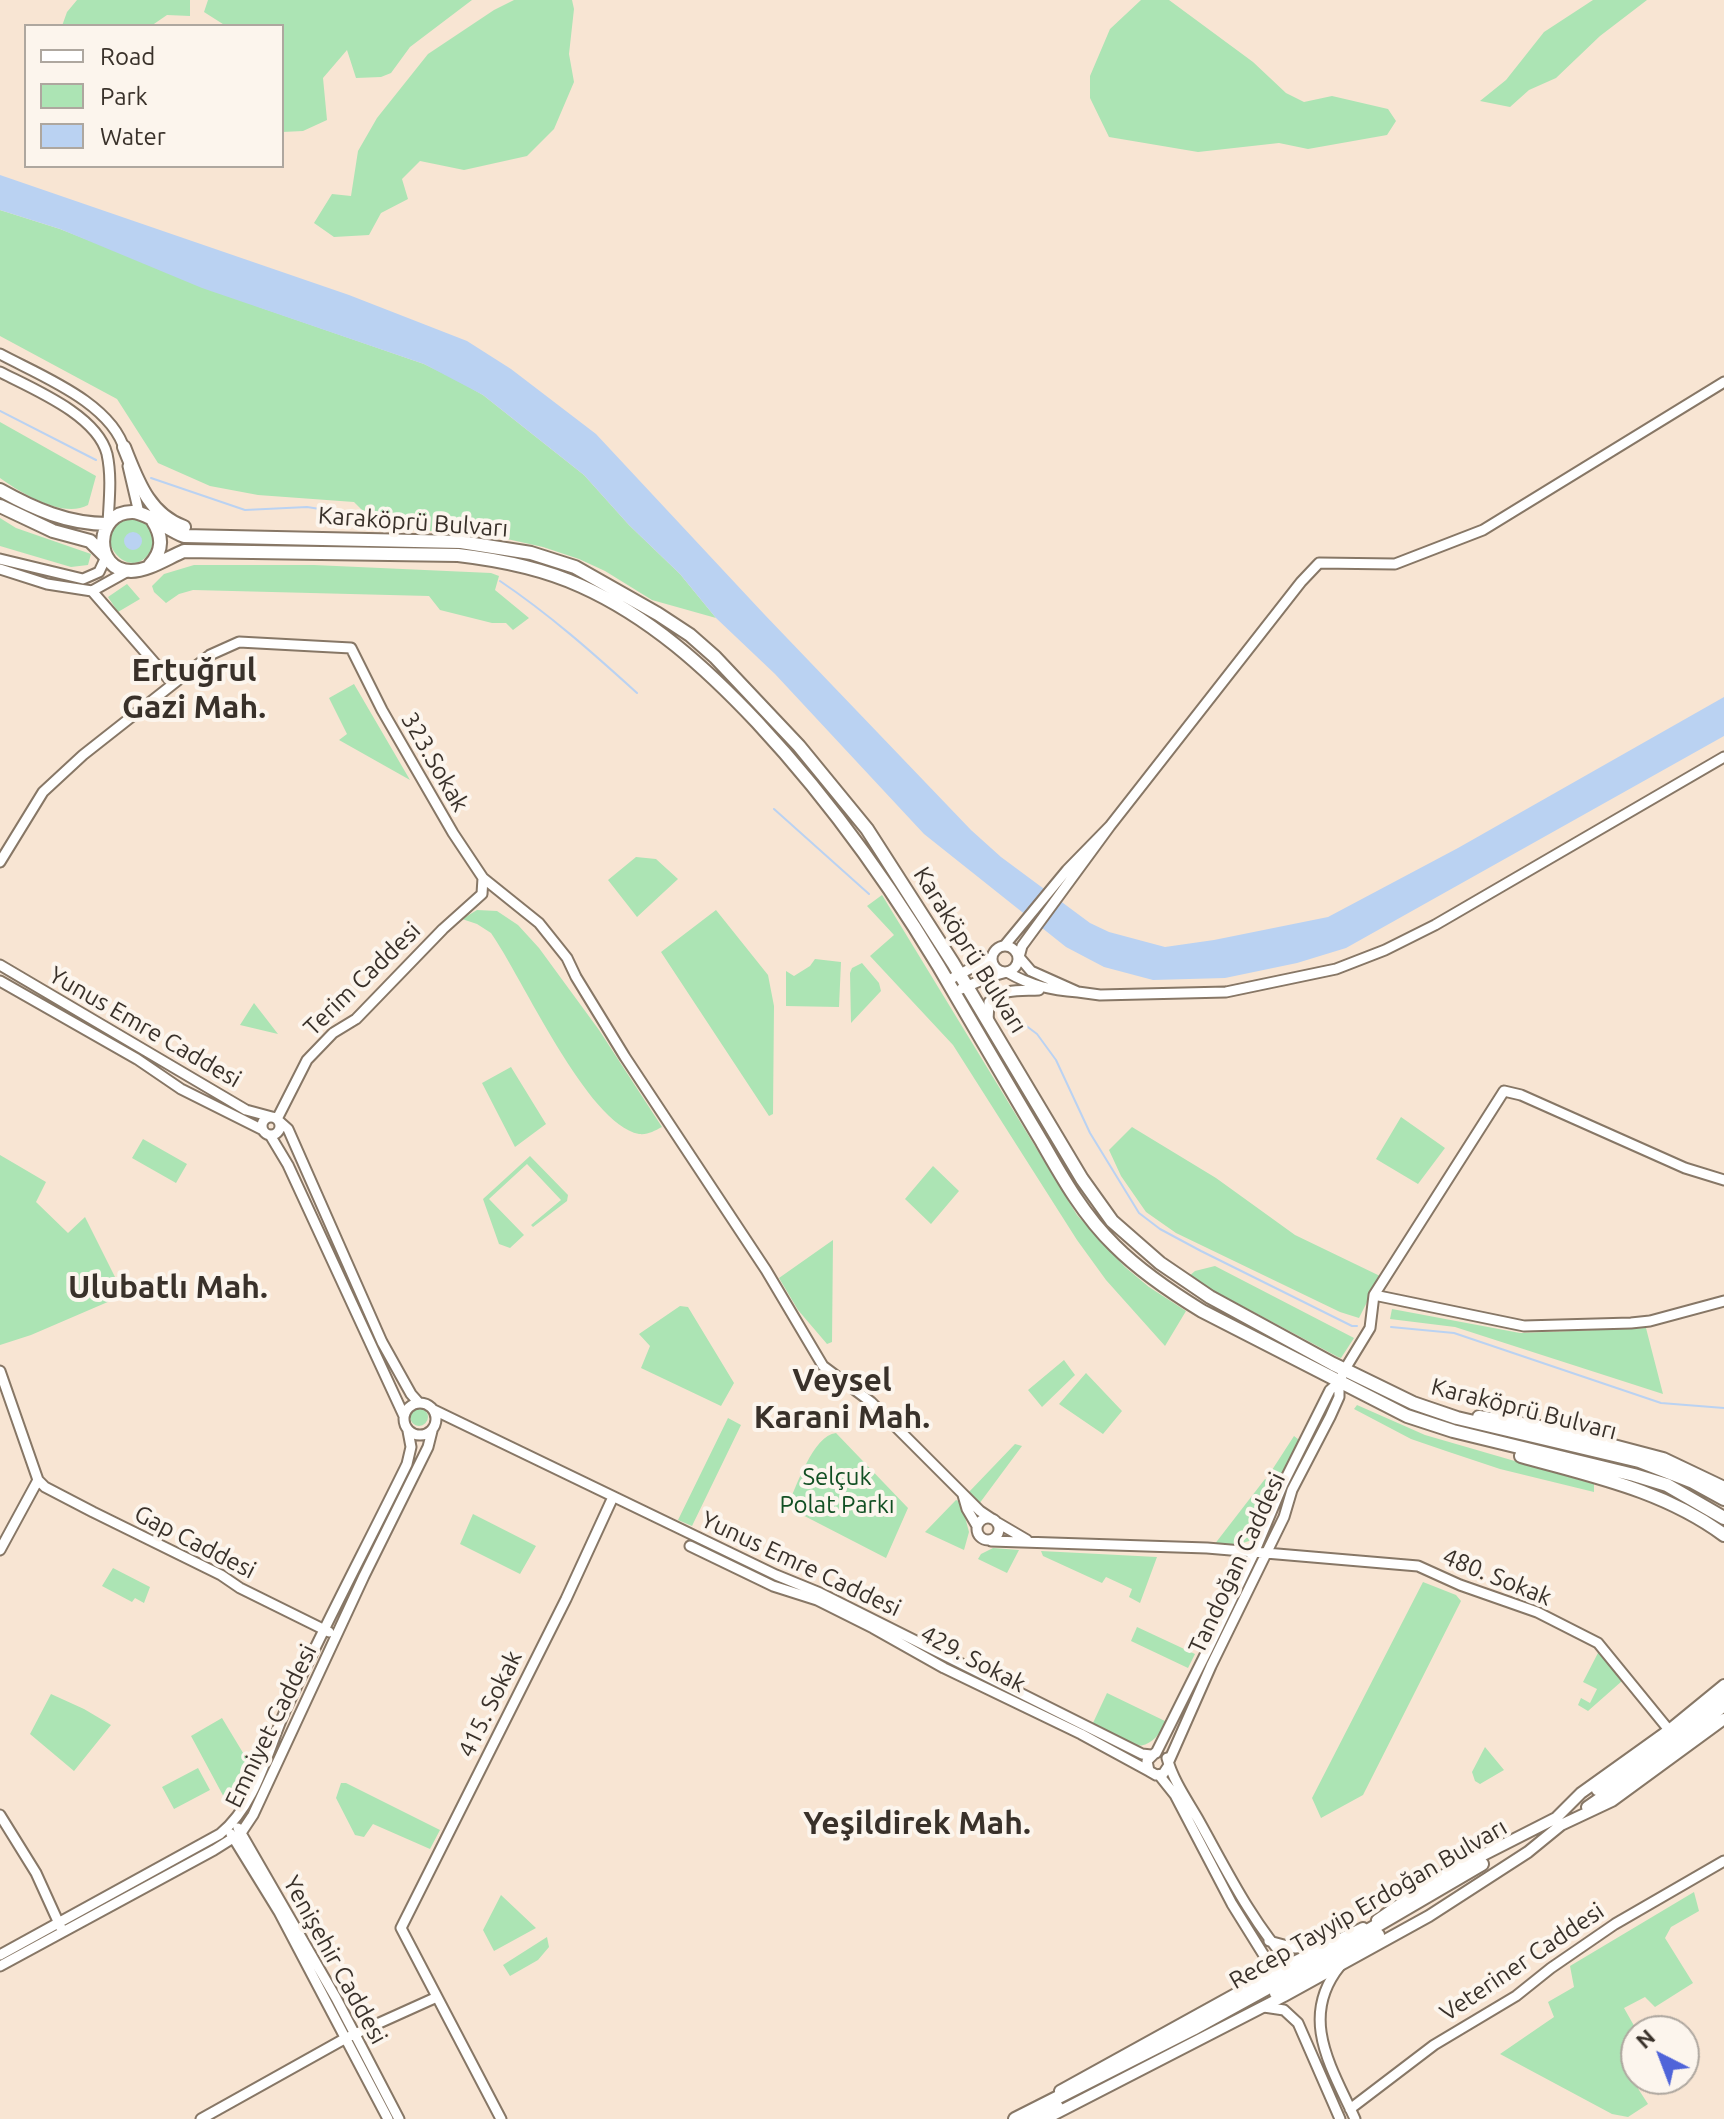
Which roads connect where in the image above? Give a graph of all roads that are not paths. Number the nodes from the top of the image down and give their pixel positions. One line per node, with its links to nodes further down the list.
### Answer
1 (0, 354): 4 (main road)
2 (0, 372): 9 (main road)
3 (1724, 382): 21 (main road)
4 (124, 447): 7 (main road); 10 (highway)
5 (0, 490): 9 (highway)
6 (0, 506): 11 (highway)
7 (139, 513): 8 (highway); 9 (highway)
8 (153, 521): 10 (highway, Karaköprü Bulvarı); 13 (highway)
9 (108, 524): 11 (highway)
10 (210, 536): 27 (highway, Karaköprü Bulvarı)
11 (106, 557): 12 (main road); 15 (highway)
12 (0, 559)
13 (149, 565): 15 (highway); 29 (highway, Karaköprü Bulvarı)
14 (0, 569): 16 (main road)
15 (129, 571): 16 (main road)
16 (92, 591): 17 (main road)
17 (173, 684): 19 (main road, 323.Sokak); 20 (main road, 323.Sokak)
18 (1724, 757): 31 (main road)
19 (0, 862)
20 (483, 878): 34 (main road, Terim Caddesi); 49 (main road, 323.Sokak)
21 (1030, 926): 22 (main road); 24 (main road)
22 (1005, 945): 23 (main road); 24 (main road)
23 (992, 957): 26 (main road); 27 (main road)
24 (1019, 957): 26 (main road); 31 (main road)
25 (0, 965): 34 (main road, Yunus Emre Caddesi)
26 (1007, 972): 27 (main road); 30 (main road)
27 (964, 980): 29 (main road); 32 (main road); 33 (highway, Karaköprü Bulvarı)
28 (0, 981): 35 (main road, Yunus Emre Caddesi)
29 (947, 981): 32 (highway, Karaköprü Bulvarı)
30 (1045, 990): 31 (main road); 33 (main road)
31 (1078, 992)
32 (955, 993): 41 (highway, Karaköprü Bulvarı)
33 (988, 1021): 39 (highway, Karaköprü Bulvarı)
34 (276, 1119): 35 (main road); 35 (main road); 42 (main road)
35 (266, 1132): 44 (main road)
36 (1724, 1180): 37 (main road)
37 (1374, 1295): 38 (main road); 39 (main road, Tandoğan Caddesi)
38 (1724, 1301)
39 (1345, 1369): 41 (main road, Tandoğan Caddesi); 50 (highway, Karaköprü Bulvarı)
40 (0, 1371): 48 (main road)
41 (1339, 1382): 47 (highway, Karaköprü Bulvarı); 60 (main road, Tandoğan Caddesi)
42 (419, 1403): 43 (main road); 44 (main road)
43 (434, 1410): 46 (main road); 51 (main road, Yunus Emre Caddesi)
44 (404, 1416): 45 (main road)
45 (408, 1431): 46 (main road); 61 (main road, Emniyet Caddesi)
46 (432, 1431): 62 (main road, Emniyet Caddesi)
47 (1485, 1439): 52 (highway, Karaköprü Bulvarı); 55 (highway)
48 (38, 1480): 59 (main road); 61 (main road, Gap Caddesi)
49 (962, 1492): 53 (main road, 323.Sokak); 54 (main road)
50 (1723, 1495)
51 (613, 1497): 68 (main road, Yunus Emre Caddesi); 86 (main road, 415. Sokak)
52 (1718, 1514)
53 (995, 1521): 54 (main road); 56 (main road); 57 (main road, 323.Sokak)
54 (977, 1526): 56 (main road)
55 (1724, 1535)
56 (991, 1541): 57 (main road, 480. Sokak)
57 (1030, 1542): 60 (main road, 480. Sokak)
58 (690, 1546): 70 (main road, 429. Sokak)
59 (0, 1550)
60 (1259, 1554): 67 (main road, 480. Sokak); 68 (main road, Tandoğan Caddesi); 69 (main road, Tandoğan Caddesi)
61 (326, 1630): 62 (main road, Gap Caddesi); 73 (main road, Emniyet Caddesi)
62 (336, 1636): 74 (main road, Emniyet Caddesi)
63 (1724, 1685): 67 (main road)
64 (1724, 1695): 72 (main road, Recep Tayyip Erdoğan Bulvarı)
65 (1724, 1706): 72 (main road, Recep Tayyip Erdoğan Bulvarı)
66 (1724, 1719): 72 (main road)
67 (1669, 1730): 72 (main road)
68 (1153, 1754): 69 (main road); 70 (main road)
69 (1169, 1763): 70 (main road); 78 (main road)
70 (1154, 1773): 84 (main road)
71 (0, 1815): 77 (main road)
72 (1559, 1821): 76 (main road, Recep Tayyip Erdoğan Bulvarı); 79 (main road); 81 (main road)
73 (231, 1824): 74 (main road, Yenişehir Caddesi); 77 (main road, Emniyet Caddesi)
74 (237, 1836): 77 (main road, Emniyet Caddesi); 89 (main road, Yenişehir Caddesi)
75 (1724, 1861): 90 (main road, Veteriner Caddesi)
76 (1483, 1868): 96 (highway, Recep Tayyip Erdoğan Bulvarı); 97 (highway, Recep Tayyip Erdoğan Bulvarı)
77 (61, 1928): 80 (main road, Emniyet Caddesi); 83 (main road, Emniyet Caddesi)
78 (1269, 1941): 79 (main road); 82 (main road)
79 (1325, 1946): 82 (main road)
80 (0, 1955)
81 (1343, 1963): 85 (main road); 90 (main road)
82 (1290, 1964): 84 (main road)
83 (0, 1966)
84 (1260, 1981): 96 (main road)
85 (1284, 1996): 87 (main road); 88 (main road)
86 (437, 1997): 89 (main road); 95 (main road)
87 (1261, 2007): 88 (main road); 98 (main road)
88 (1298, 2023): 91 (main road)
89 (350, 2036): 92 (main road); 93 (main road, Yenişehir Caddesi); 94 (main road, Yenişehir Caddesi)
90 (1352, 2114)
91 (1338, 2118)
92 (201, 2119)
93 (388, 2119)
94 (399, 2119)
95 (501, 2119)
96 (1015, 2119)
97 (1034, 2119)
98 (1043, 2119)

